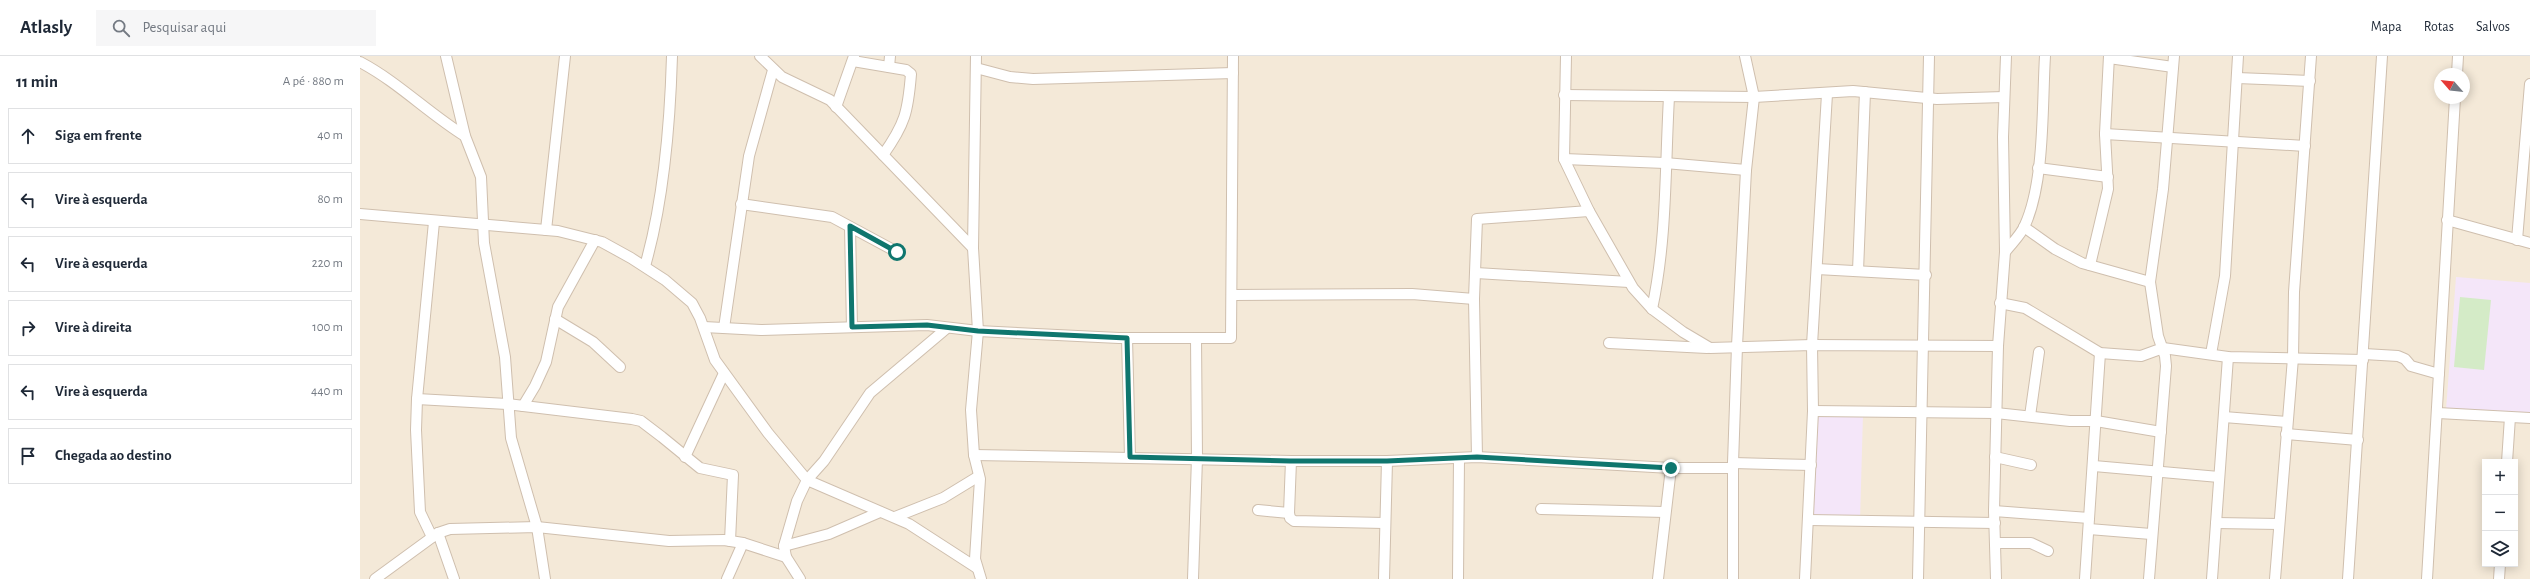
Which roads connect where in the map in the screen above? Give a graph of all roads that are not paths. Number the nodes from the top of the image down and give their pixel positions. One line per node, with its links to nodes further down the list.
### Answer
1 (446, 56): 39 (street)
2 (565, 56): 57 (street)
3 (672, 56): 65 (street)
4 (890, 56): 21 (street)
5 (976, 56): 23 (street)
6 (1233, 56): 25 (street)
7 (1566, 56): 31 (street)
8 (1745, 56): 33 (street)
9 (1929, 56): 34 (street)
10 (2006, 56): 35 (street)
11 (2045, 56): 46 (street)
12 (2174, 56): 22 (street)
13 (2238, 56): 26 (street)
14 (2311, 56): 27 (street)
15 (2382, 56): 95 (street)
16 (2458, 56): 24 (street)
17 (2109, 57): 22 (street); 38 (street)
18 (854, 58): 21 (street); 37 (street)
19 (768, 61): 37 (street); 49 (street)
20 (360, 62): 39 (street)
21 (889, 67): 43 (street)
22 (2173, 67): 40 (street)
23 (976, 68): 25 (street); 61 (street)
24 (2457, 68)
25 (1234, 73): 72 (street)
26 (2237, 78): 27 (street); 41 (street)
27 (2310, 82): 42 (street)
28 (2530, 84): 59 (street)
29 (1865, 92): 30 (street); 34 (street); 67 (street)
30 (1827, 94): 33 (street); 66 (street)
31 (1564, 95): 32 (street); 44 (street)
32 (1669, 97): 33 (street); 45 (street)
33 (1754, 97): 47 (street)
34 (1929, 97): 35 (street); 69 (street)
35 (2004, 97): 63 (street)
36 (2455, 104): 52 (street)
37 (836, 107): 43 (street)
38 (2105, 134): 40 (street); 48 (street)
39 (465, 136): 54 (street)
40 (2168, 137): 41 (street); 71 (street)
41 (2232, 142): 42 (street); 93 (street)
42 (2305, 146): 96 (street)
43 (883, 155): 61 (street)
44 (1564, 159): 45 (street); 50 (street)
45 (1665, 163): 47 (street); 75 (street)
46 (2038, 168): 48 (street); 56 (street)
47 (1746, 170): 87 (street)
48 (2108, 177): 64 (street)
49 (741, 204): 55 (street); 79 (street)
50 (1589, 211): 68 (street); 70 (street)
51 (360, 214): 53 (street)
52 (2447, 220): 59 (street); 99 (street)
53 (434, 222): 54 (street); 100 (street)
54 (482, 225): 57 (street); 101 (street)
55 (850, 226): 62 (street); 77 (street)
56 (2024, 227): 63 (street); 64 (street)
57 (546, 230): 58 (street)
58 (595, 240): 65 (street); 76 (street)
59 (2517, 240): 60 (street)
60 (2530, 243)
61 (973, 248): 81 (street)
62 (897, 252)
63 (2005, 252): 74 (street)
64 (2090, 265): 71 (street)
65 (645, 266): 78 (street)
66 (1817, 269): 67 (street); 85 (street)
67 (1858, 271): 69 (street)
68 (1476, 272): 70 (street); 73 (street)
69 (1926, 275): 86 (street)
70 (1629, 282): 75 (street)
71 (2150, 282): 90 (street)
72 (1233, 295): 73 (street); 83 (street)
73 (1474, 299): 119 (street)
74 (2000, 303): 88 (street); 92 (street)
75 (1652, 309): 89 (street)
76 (555, 319): 97 (street); 102 (street)
77 (852, 327): 79 (street); 80 (street)
78 (704, 328): 79 (street); 98 (street)
79 (724, 328)
80 (947, 328): 81 (street); 134 (street)
81 (978, 331): 82 (street); 116 (street)
82 (1127, 338): 83 (street); 118 (street)
83 (1196, 338): 121 (street)
84 (1609, 343): 89 (street)
85 (1812, 345): 86 (street); 87 (street); 103 (street)
86 (1923, 345): 88 (street); 104 (street)
87 (1737, 346): 89 (street); 126 (street)
88 (1998, 346): 105 (street)
89 (1710, 348)
90 (2163, 348): 92 (street); 93 (street); 113 (street)
91 (2039, 352): 107 (street)
92 (2100, 353): 111 (street)
93 (2211, 354): 94 (street)
94 (2228, 357): 96 (street); 108 (street)
95 (2364, 357): 96 (street); 99 (street); 115 (street)
96 (2293, 358): 112 (street)
97 (620, 367)
98 (724, 373): 117 (street); 134 (street)
99 (2438, 374): 106 (street)
100 (417, 399): 101 (street); 151 (street)
101 (507, 404): 102 (street); 149 (street)
102 (522, 406): 117 (street)
103 (1813, 411): 104 (street); 127 (street)
104 (1922, 413): 105 (street); 143 (street)
105 (1996, 413): 107 (street); 120 (street)
106 (2438, 413): 109 (street); 179 (street)
107 (2030, 416): 111 (street)
108 (2224, 417): 112 (street); 133 (street)
109 (2510, 417): 110 (street); 123 (street)
110 (2530, 418)
111 (2096, 421): 113 (street); 129 (street)
112 (2286, 422): 114 (street)
113 (2161, 432): 131 (street)
114 (2286, 434): 115 (street); 148 (street)
115 (2358, 440): 178 (street)
116 (974, 455): 118 (street); 132 (street)
117 (685, 457): 152 (street)
118 (1130, 457): 121 (street)
119 (1477, 457): 122 (street); 130 (street)
120 (1995, 457): 128 (street); 137 (street)
121 (1197, 458): 124 (street); 166 (street)
122 (1459, 458): 125 (street); 168 (street)
123 (2507, 459)
124 (1290, 461): 125 (street); 140 (street)
125 (1387, 461): 144 (street)
126 (1733, 465): 127 (street); 130 (street); 170 (street)
127 (1811, 465): 142 (street)
128 (2031, 465)
129 (2094, 466): 131 (street); 146 (street)
130 (1671, 468): 139 (street)
131 (2157, 472): 133 (street); 150 (street)
132 (980, 476): 141 (street); 159 (street)
133 (2219, 477): 147 (street)
134 (807, 480): 138 (street); 155 (street)
135 (1541, 509): 139 (street)
136 (1258, 510): 140 (street)
137 (1994, 511): 145 (street); 146 (street)
138 (880, 512): 141 (street); 155 (street)
139 (1665, 512): 169 (street)
140 (1289, 513): 144 (street)
141 (894, 517): 159 (street)
142 (1809, 520): 143 (street); 171 (street)
143 (1921, 522): 145 (street); 172 (street)
144 (1384, 523): 167 (street)
145 (1995, 523): 153 (street)
146 (2089, 523): 150 (street); 174 (street)
147 (2216, 523): 148 (street); 176 (street)
148 (2279, 524): 177 (street)
149 (537, 527): 151 (street); 152 (street); 162 (street)
150 (2151, 534): 175 (street)
151 (435, 535): 160 (street); 161 (street)
152 (730, 541): 154 (street)
153 (1995, 542): 156 (street); 173 (street)
154 (743, 543): 157 (street); 163 (street)
155 (784, 546): 157 (street)
156 (2048, 551)
157 (786, 557): 164 (street)
158 (2500, 567): 180 (street)
159 (977, 568): 165 (street)
160 (375, 579)
161 (454, 579)
162 (545, 579)
163 (727, 579)
164 (800, 579)
165 (981, 579)
166 (1193, 579)
167 (1384, 579)
168 (1458, 579)
169 (1658, 579)
170 (1733, 579)
171 (1804, 579)
172 (1918, 579)
173 (1996, 579)
174 (2085, 579)
175 (2149, 579)
176 (2212, 579)
177 (2275, 579)
178 (2348, 579)
179 (2427, 579)
180 (2499, 579)

